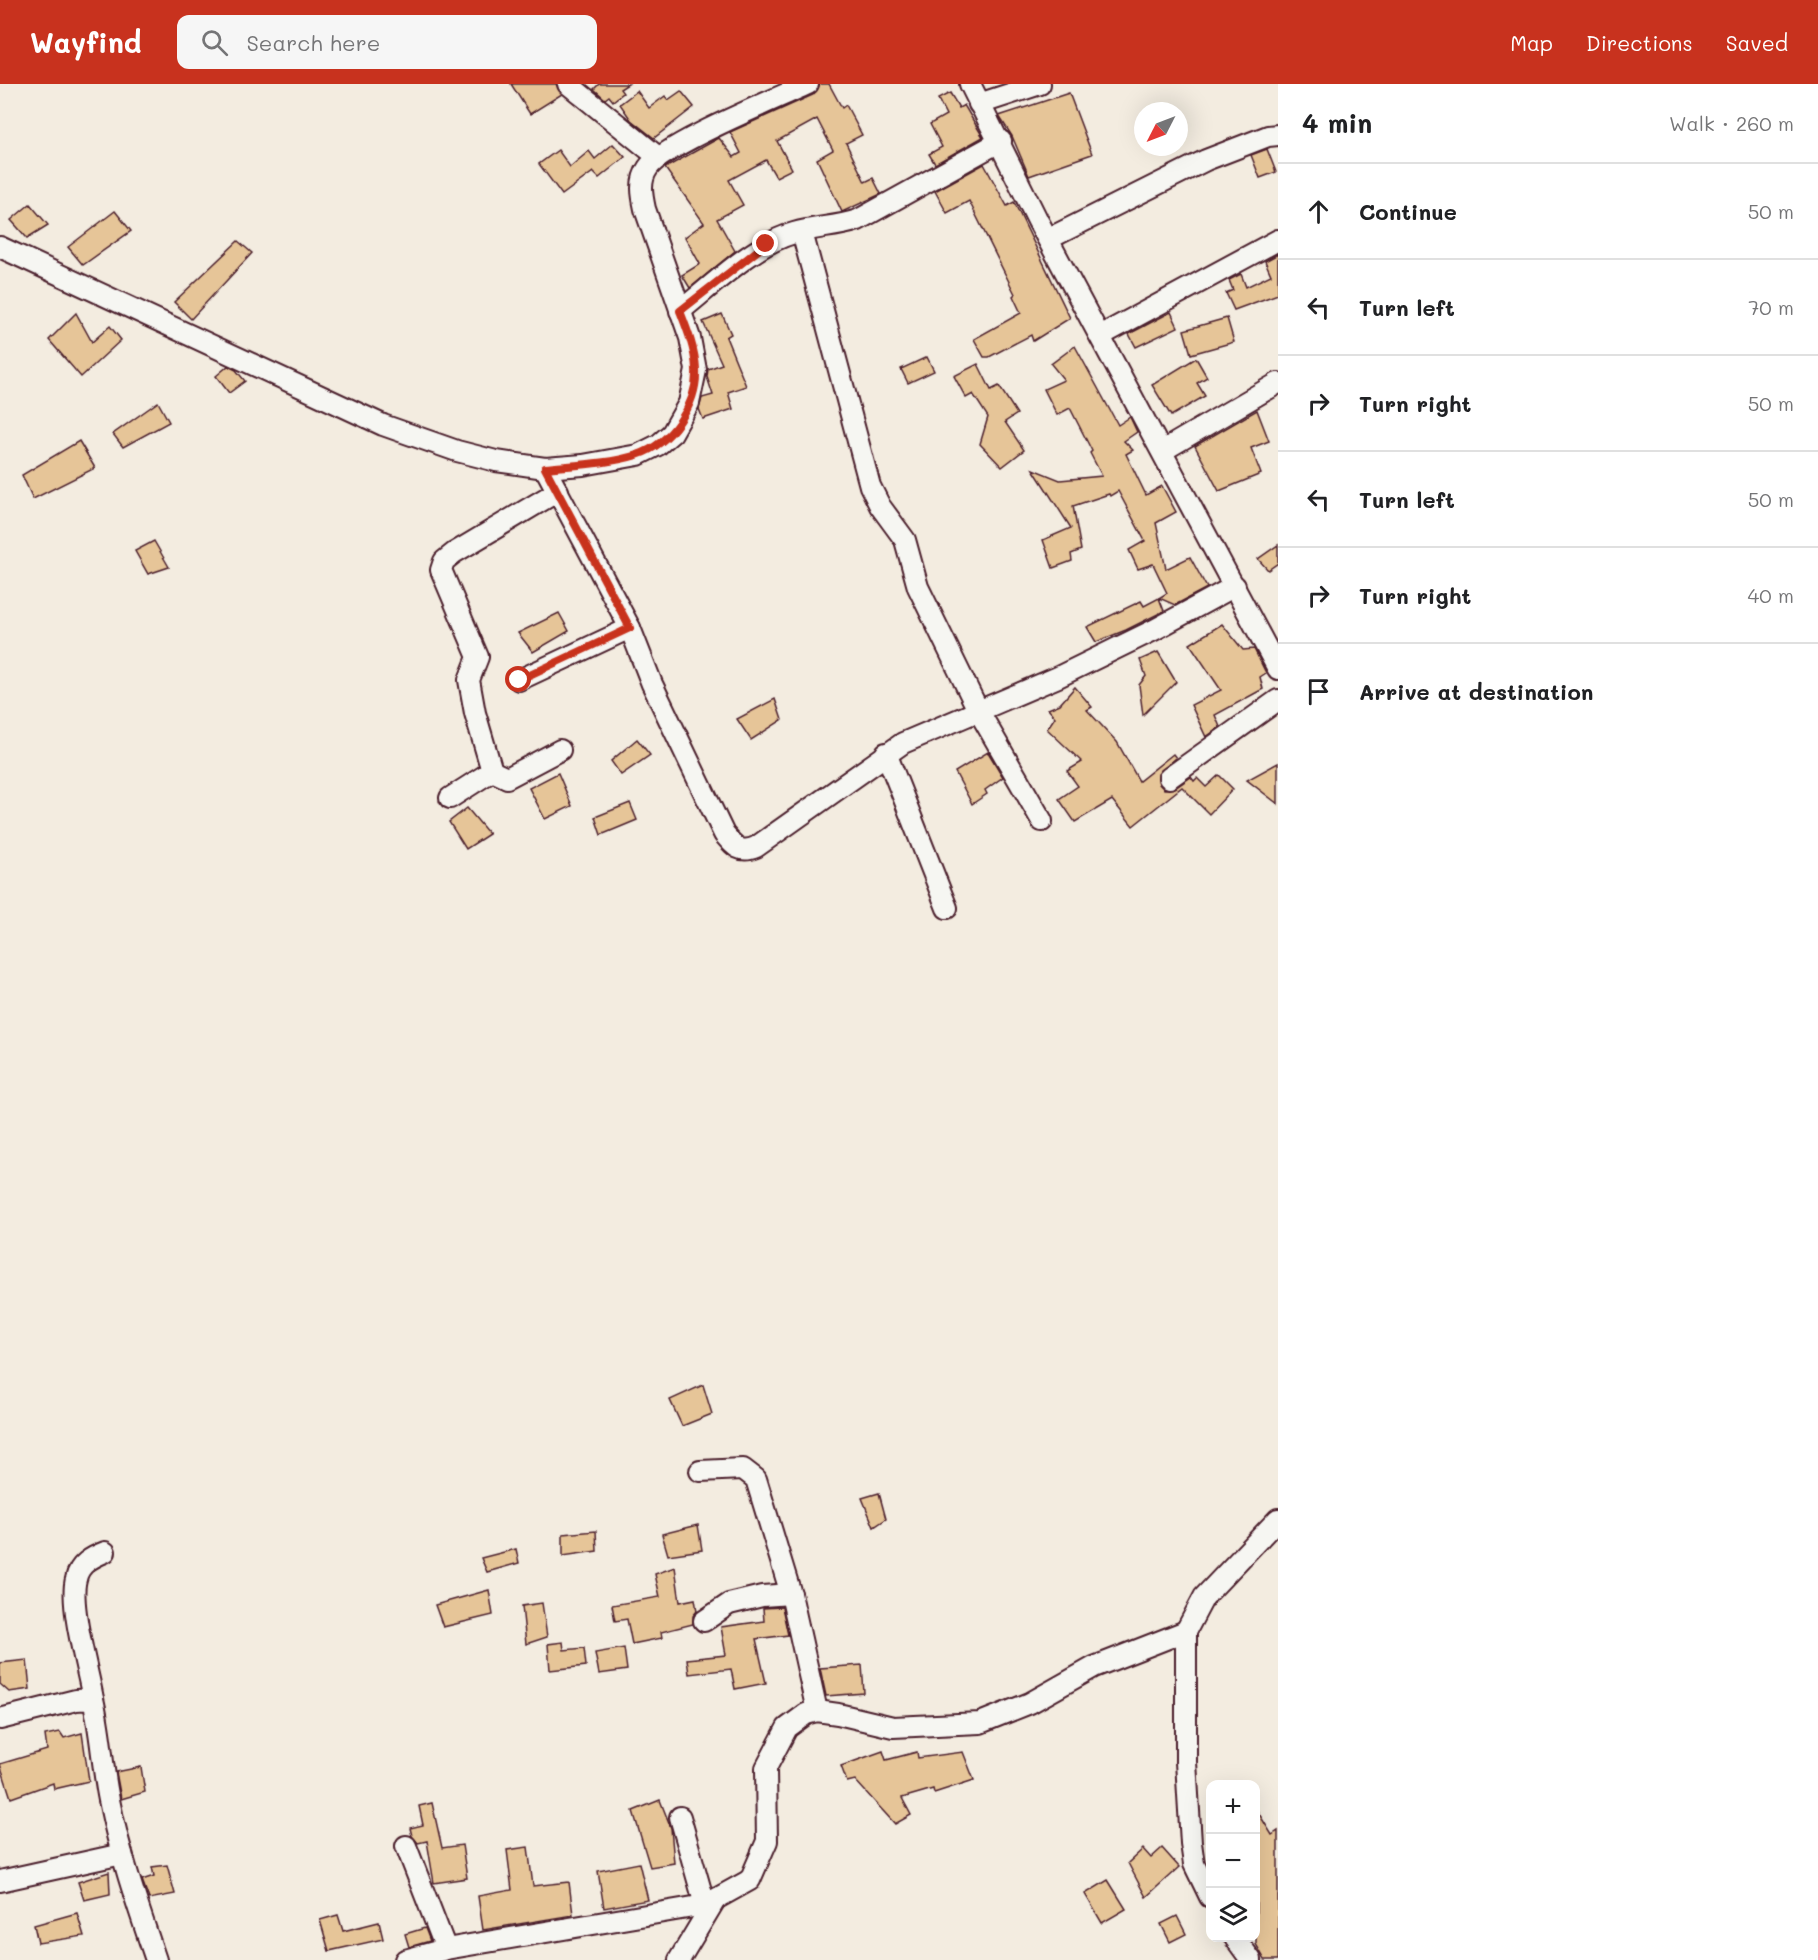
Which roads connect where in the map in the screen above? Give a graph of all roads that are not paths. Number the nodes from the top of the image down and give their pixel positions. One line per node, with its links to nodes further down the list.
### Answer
1 (568, 84): 8 (street)
2 (808, 84): 8 (street)
3 (970, 84): 5 (street)
4 (1040, 84): 5 (street)
5 (979, 104): 7 (street)
6 (1278, 135): 10 (street)
7 (1001, 141): 9 (street); 10 (street)
8 (658, 157): 13 (street)
9 (802, 232): 13 (street); 24 (street)
10 (1048, 239): 14 (street)
11 (1278, 240): 14 (street)
12 (0, 247): 17 (street)
13 (680, 311): 17 (street)
14 (1100, 336): 16 (street)
15 (1278, 383): 16 (street)
16 (1162, 452): 19 (street)
17 (545, 468): 18 (street)
18 (558, 491): 20 (street); 27 (street)
19 (1235, 586): 21 (street); 24 (street)
20 (630, 628): 22 (street); 26 (street)
21 (1278, 669)
22 (519, 680)
23 (1278, 700): 28 (street)
24 (978, 710): 26 (street); 30 (street)
25 (560, 750): 27 (street)
26 (886, 753): 31 (street)
27 (492, 771): 29 (street)
28 (1169, 778)
29 (450, 798)
30 (1042, 821)
31 (947, 908)
32 (700, 1471): 35 (street)
33 (1278, 1519): 37 (street)
34 (105, 1552): 38 (street)
35 (791, 1594): 36 (street); 39 (street)
36 (704, 1622)
37 (1186, 1631): 39 (street); 45 (street)
38 (93, 1699): 40 (street); 43 (street)
39 (817, 1711): 46 (street)
40 (0, 1719)
41 (680, 1817): 46 (street)
42 (406, 1846): 48 (street)
43 (122, 1854): 44 (street); 49 (street)
44 (0, 1881)
45 (1206, 1889)
46 (710, 1902): 48 (street); 51 (street)
47 (1238, 1942): 52 (street)
48 (446, 1949): 50 (street)
49 (156, 1960)
50 (405, 1960)
51 (679, 1960)
52 (1251, 1960)

